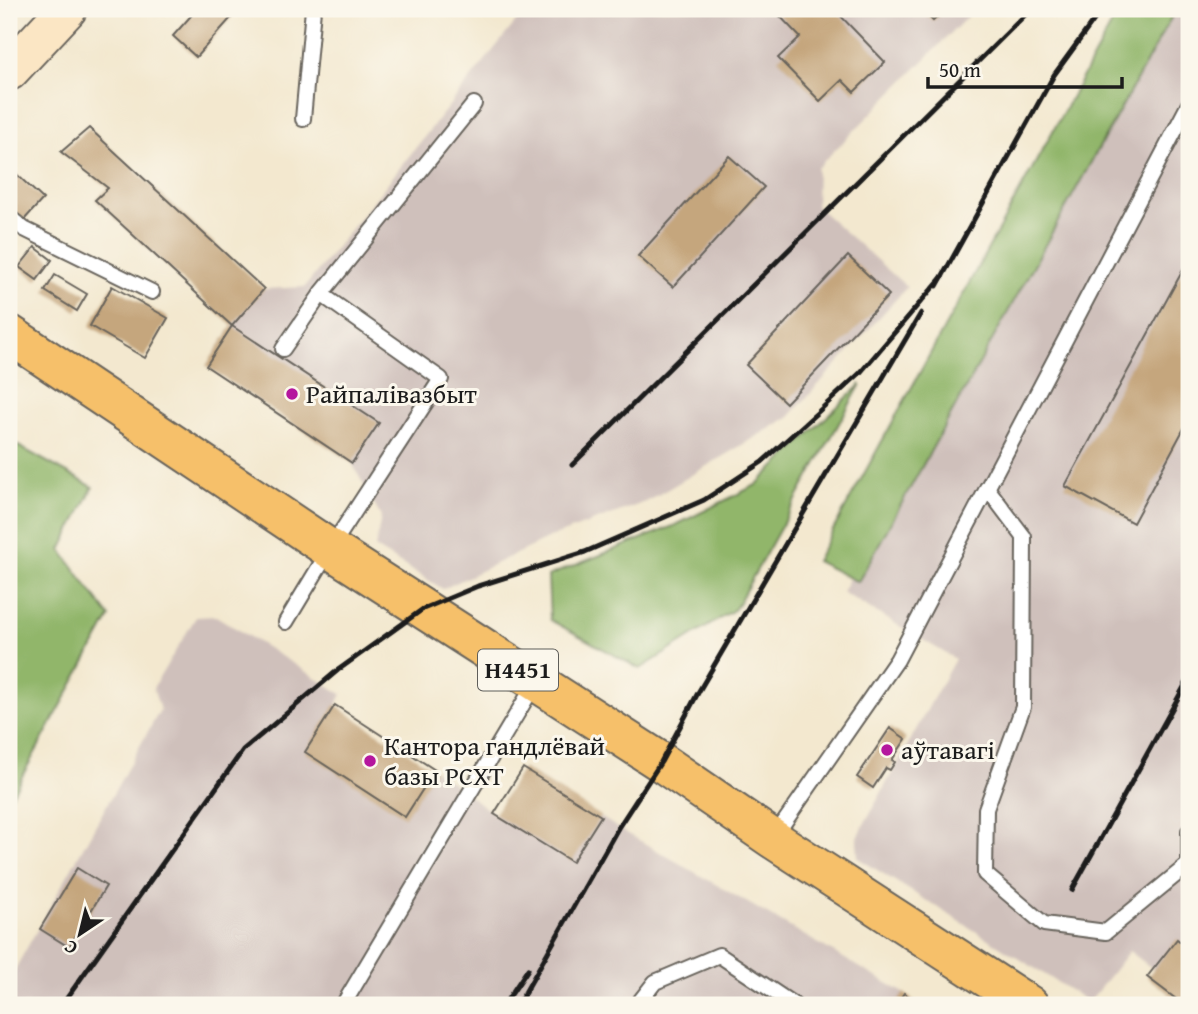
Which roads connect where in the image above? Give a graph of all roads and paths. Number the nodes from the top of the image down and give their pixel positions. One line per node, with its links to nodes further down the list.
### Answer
1 (67, 9): 3 (main road)
2 (313, 9): 6 (lane)
3 (9, 71)
4 (474, 104): 9 (lane)
5 (1189, 104): 12 (lane)
6 (303, 119)
7 (9, 217): 8 (lane)
8 (152, 292)
9 (321, 294): 11 (lane); 13 (lane)
10 (9, 334): 13 (main road, Н4451)
11 (283, 349)
12 (987, 488): 16 (lane); 17 (lane)
13 (330, 549): 14 (lane); 15 (main road, Н4451)
14 (286, 622)
15 (536, 682): 17 (main road, Н4451); 18 (lane)
16 (1189, 831)
17 (773, 839): 21 (main road, Н4451)
18 (342, 1005)
19 (637, 1005): 20 (lane)
20 (794, 1005)
21 (1029, 1005)

